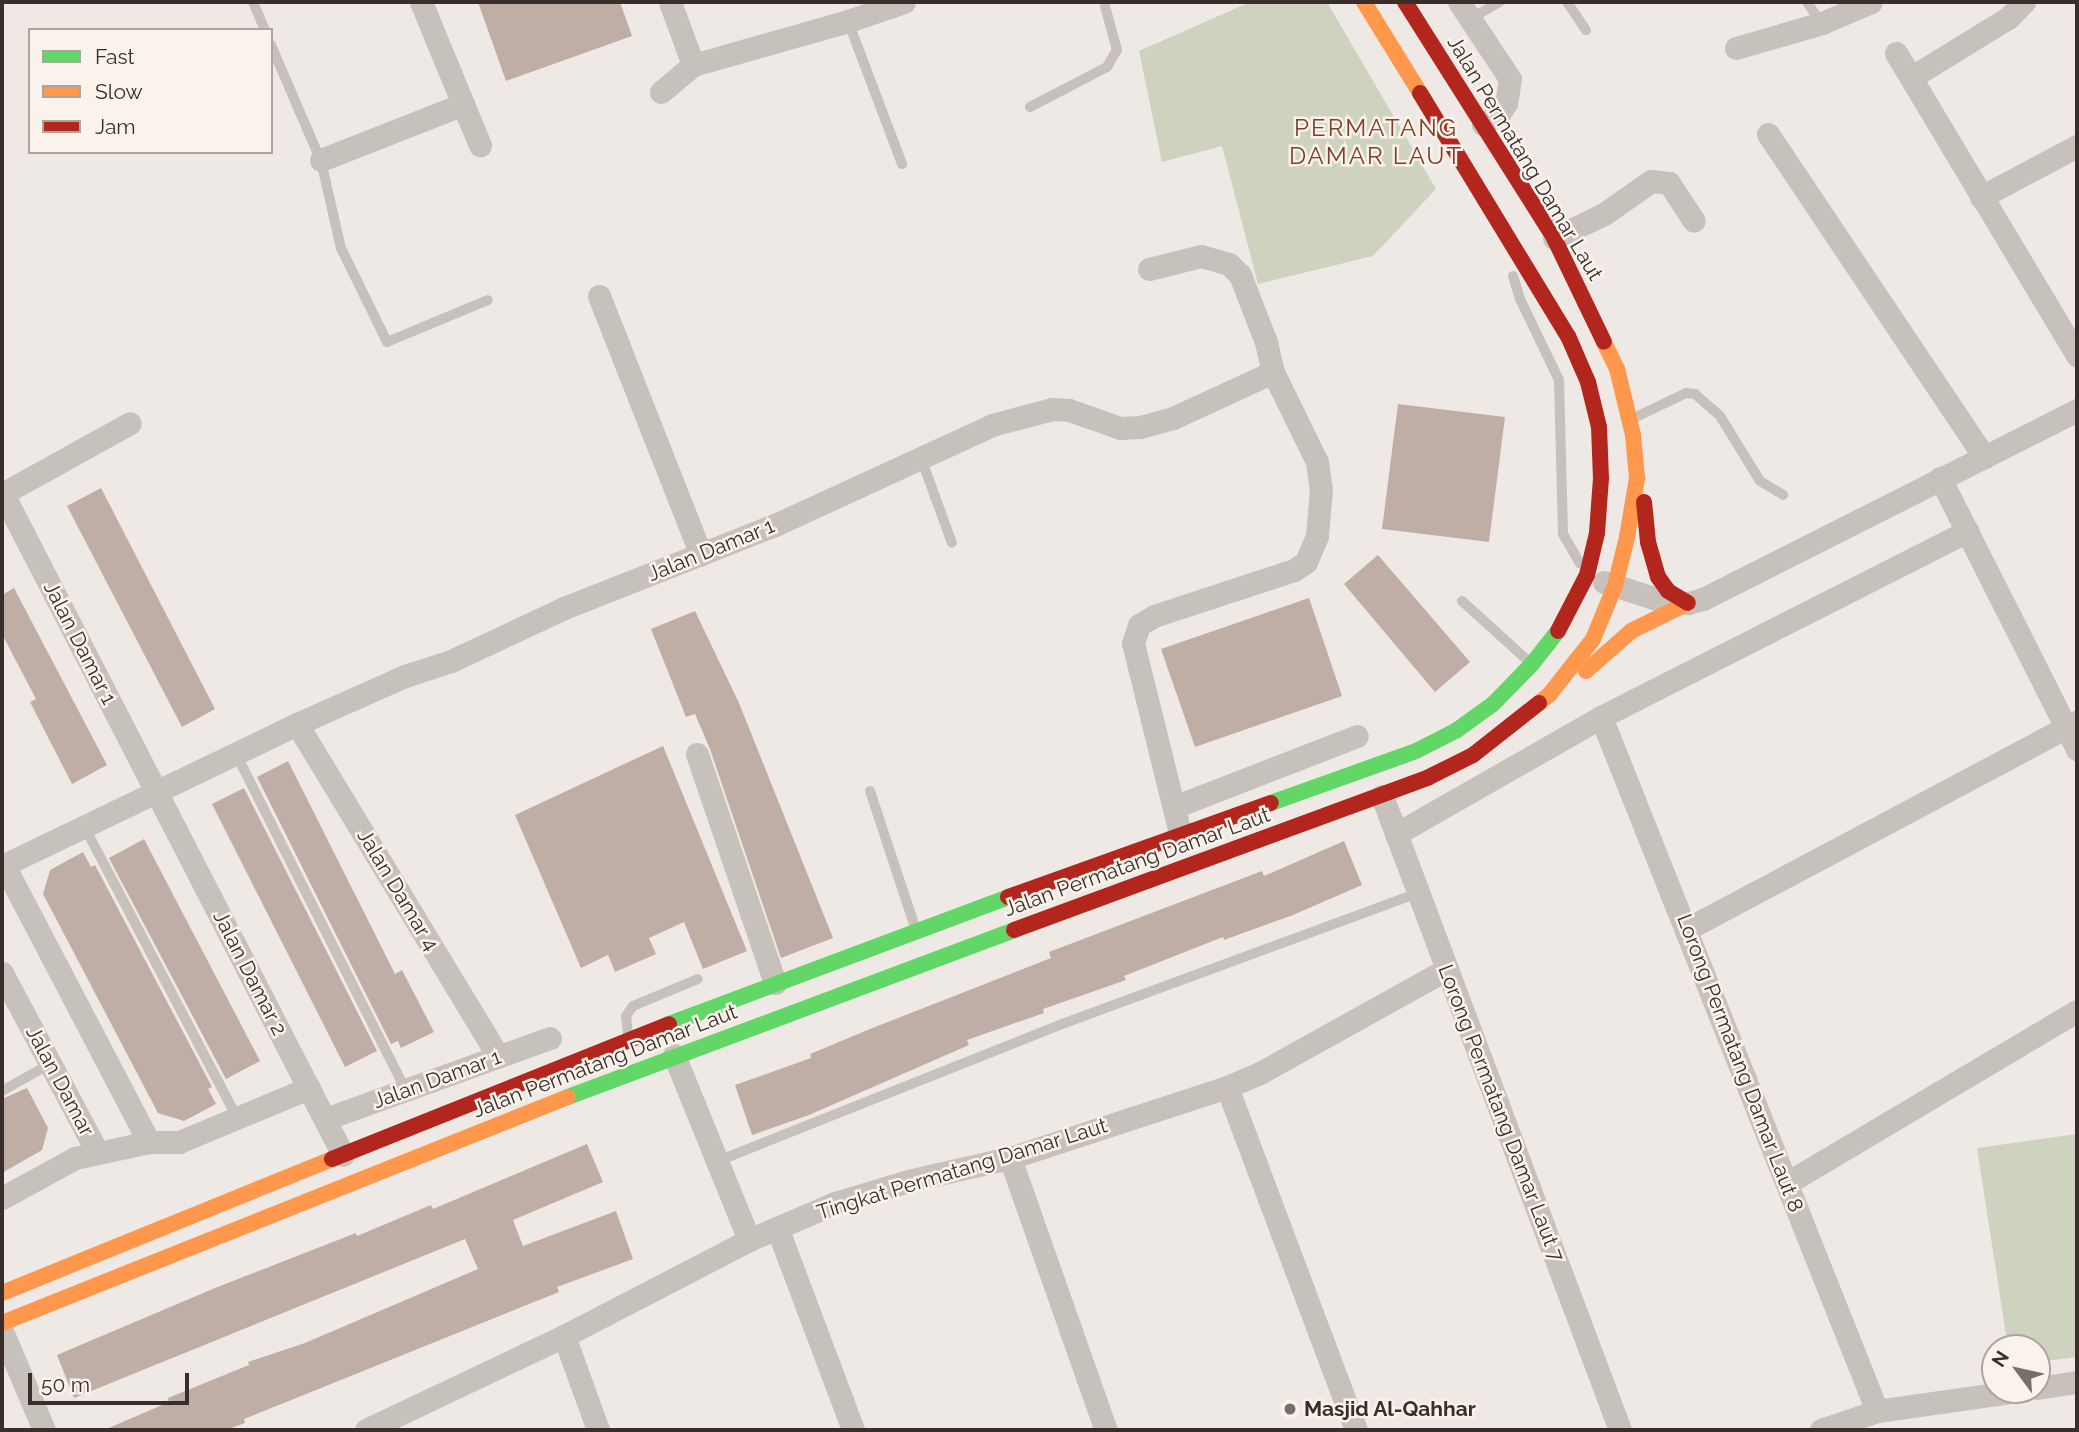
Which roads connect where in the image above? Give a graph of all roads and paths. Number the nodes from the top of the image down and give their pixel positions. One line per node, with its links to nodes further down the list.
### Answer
1 (253, 2): 16 (lane)
2 (421, 2): 24 (street)
3 (670, 2): 21 (street)
4 (904, 2): 14 (street)
5 (1104, 2): 25 (lane)
6 (1364, 2): 33 (highway, Jalan Permatang Damar Laut)
7 (1405, 2): 26 (highway, Jalan Permatang Damar Laut)
8 (1499, 2): 13 (lane)
9 (1567, 2): 17 (lane)
10 (1807, 2): 15 (lane)
11 (1871, 2): 15 (street)
12 (2024, 2): 22 (street)
13 (1465, 10): 26 (street)
14 (848, 21): 21 (street); 31 (lane)
15 (1822, 23): 18 (street)
16 (264, 28)
17 (1586, 30)
18 (1736, 48)
19 (273, 50): 30 (lane)
20 (1896, 53): 22 (street)
21 (693, 65): 23 (street)
22 (1912, 77): 32 (street)
23 (661, 92)
24 (463, 104): 28 (street); 30 (street)
25 (1030, 107)
26 (1482, 124): 35 (highway, Jalan Permatang Damar Laut)
27 (1768, 134): 44 (street)
28 (480, 145)
29 (2077, 146): 32 (street)
30 (321, 160): 38 (lane)
31 (902, 164)
32 (1981, 197): 39 (street)
33 (1490, 205): 53 (lane); 53 (highway, Jalan Permatang Damar Laut)
34 (1694, 221): 35 (street)
35 (1554, 238): 42 (highway, Jalan Permatang Damar Laut)
36 (1149, 269): 40 (street)
37 (599, 296): 52 (street)
38 (488, 300)
39 (2077, 356)
40 (1273, 372): 45 (street, Jalan Damar 1); 69 (street)
41 (2077, 410): 44 (street)
42 (1630, 419): 46 (highway, Jalan Permatang Damar Laut); 49 (lane)
43 (130, 423): 48 (street)
44 (1983, 457): 47 (street)
45 (921, 458): 51 (lane); 52 (street, Jalan Damar 1)
46 (1637, 478): 54 (highway, Jalan Permatang Damar Laut); 56 (highway)
47 (1940, 478): 50 (street); 56 (street)
48 (2, 494): 67 (street, Jalan Damar 1)
49 (1783, 495)
50 (1967, 531): 59 (street); 61 (street)
51 (952, 543)
52 (701, 555): 60 (street, Jalan Damar 1)
53 (1587, 575): 54 (street); 57 (highway, Jalan Permatang Damar Laut)
54 (1615, 586): 56 (street); 58 (highway, Jalan Permatang Damar Laut)
55 (1462, 601): 57 (lane)
56 (1688, 603): 58 (highway)
57 (1532, 664): 72 (highway, Jalan Permatang Damar Laut)
58 (1549, 695): 68 (highway, Jalan Permatang Damar Laut)
59 (1601, 716): 71 (street); 75 (street, Lorong Permatang Damar Laut 8)
60 (297, 724): 64 (street, Jalan Damar 1); 86 (street, Jalan Damar 4)
61 (2072, 724): 63 (street); 75 (street)
62 (1357, 736): 69 (street)
63 (2077, 749)
64 (236, 754): 67 (street, Jalan Damar 1); 90 (lane)
65 (697, 754): 80 (street)
66 (870, 791): 76 (lane)
67 (157, 792): 70 (street, Jalan Damar 1); 89 (street, Jalan Damar 2)
68 (1381, 796): 71 (street, Lorong Permatang Damar Laut 7); 85 (highway, Jalan Permatang Damar Laut)
69 (1174, 807): 72 (street)
70 (84, 826): 73 (street, Jalan Damar 1); 92 (lane)
71 (1396, 834): 74 (street, Lorong Permatang Damar Laut 7)
72 (1181, 837): 76 (highway, Jalan Permatang Damar Laut)
73 (3, 865): 94 (street)
74 (1418, 894): 77 (street, Lorong Permatang Damar Laut 7); 98 (lane)
75 (1687, 929): 99 (street, Lorong Permatang Damar Laut 8)
76 (916, 930): 80 (highway, Jalan Permatang Damar Laut)
77 (1447, 969): 88 (street, Tingkat Permatang Damar Laut); 117 (street, Lorong Permatang Damar Laut 7)
78 (2, 973): 81 (street, Jalan Damar)
79 (698, 979): 84 (lane)
80 (775, 983): 84 (highway, Jalan Permatang Damar Laut)
81 (9, 1006): 87 (street, Jalan Damar)
82 (2077, 1011): 99 (street)
83 (550, 1038): 86 (street, Jalan Damar 1)
84 (629, 1039): 96 (highway, Jalan Permatang Damar Laut)
85 (674, 1055): 98 (street); 104 (highway, Jalan Permatang Damar Laut)
86 (499, 1057): 90 (street, Jalan Damar 1)
87 (50, 1064): 91 (lane); 95 (street, Jalan Damar)
88 (1227, 1087): 97 (street, Tingkat Permatang Damar Laut); 116 (street)
89 (309, 1088): 92 (street); 93 (street, Jalan Damar 2)
90 (406, 1090): 93 (street, Jalan Damar 1)
91 (2, 1091)
92 (237, 1118): 94 (street)
93 (325, 1119): 96 (street, Jalan Damar 2)
94 (149, 1142): 95 (street)
95 (97, 1152): 100 (street)
96 (343, 1155): 103 (highway, Jalan Permatang Damar Laut)
97 (1010, 1158): 101 (street, Tingkat Permatang Damar Laut); 115 (street)
98 (718, 1161): 102 (street)
99 (1787, 1183): 110 (street, Lorong Permatang Damar Laut 8)
100 (2, 1198)
101 (778, 1230): 102 (street, Tingkat Permatang Damar Laut); 114 (street)
102 (749, 1240): 106 (street, Tingkat Permatang Damar Laut)
103 (2, 1293)
104 (2, 1323)
105 (2, 1331): 111 (street)
106 (564, 1336): 112 (street, Tingkat Permatang Damar Laut); 113 (street)
107 (2077, 1382): 108 (street)
108 (2051, 1386)
109 (1981, 1396): 110 (street)
110 (1877, 1411): 118 (street)
111 (44, 1430)
112 (366, 1430)
113 (598, 1430)
114 (853, 1430)
115 (1106, 1430)
116 (1356, 1430)
117 (1620, 1430)
118 (1821, 1430)

